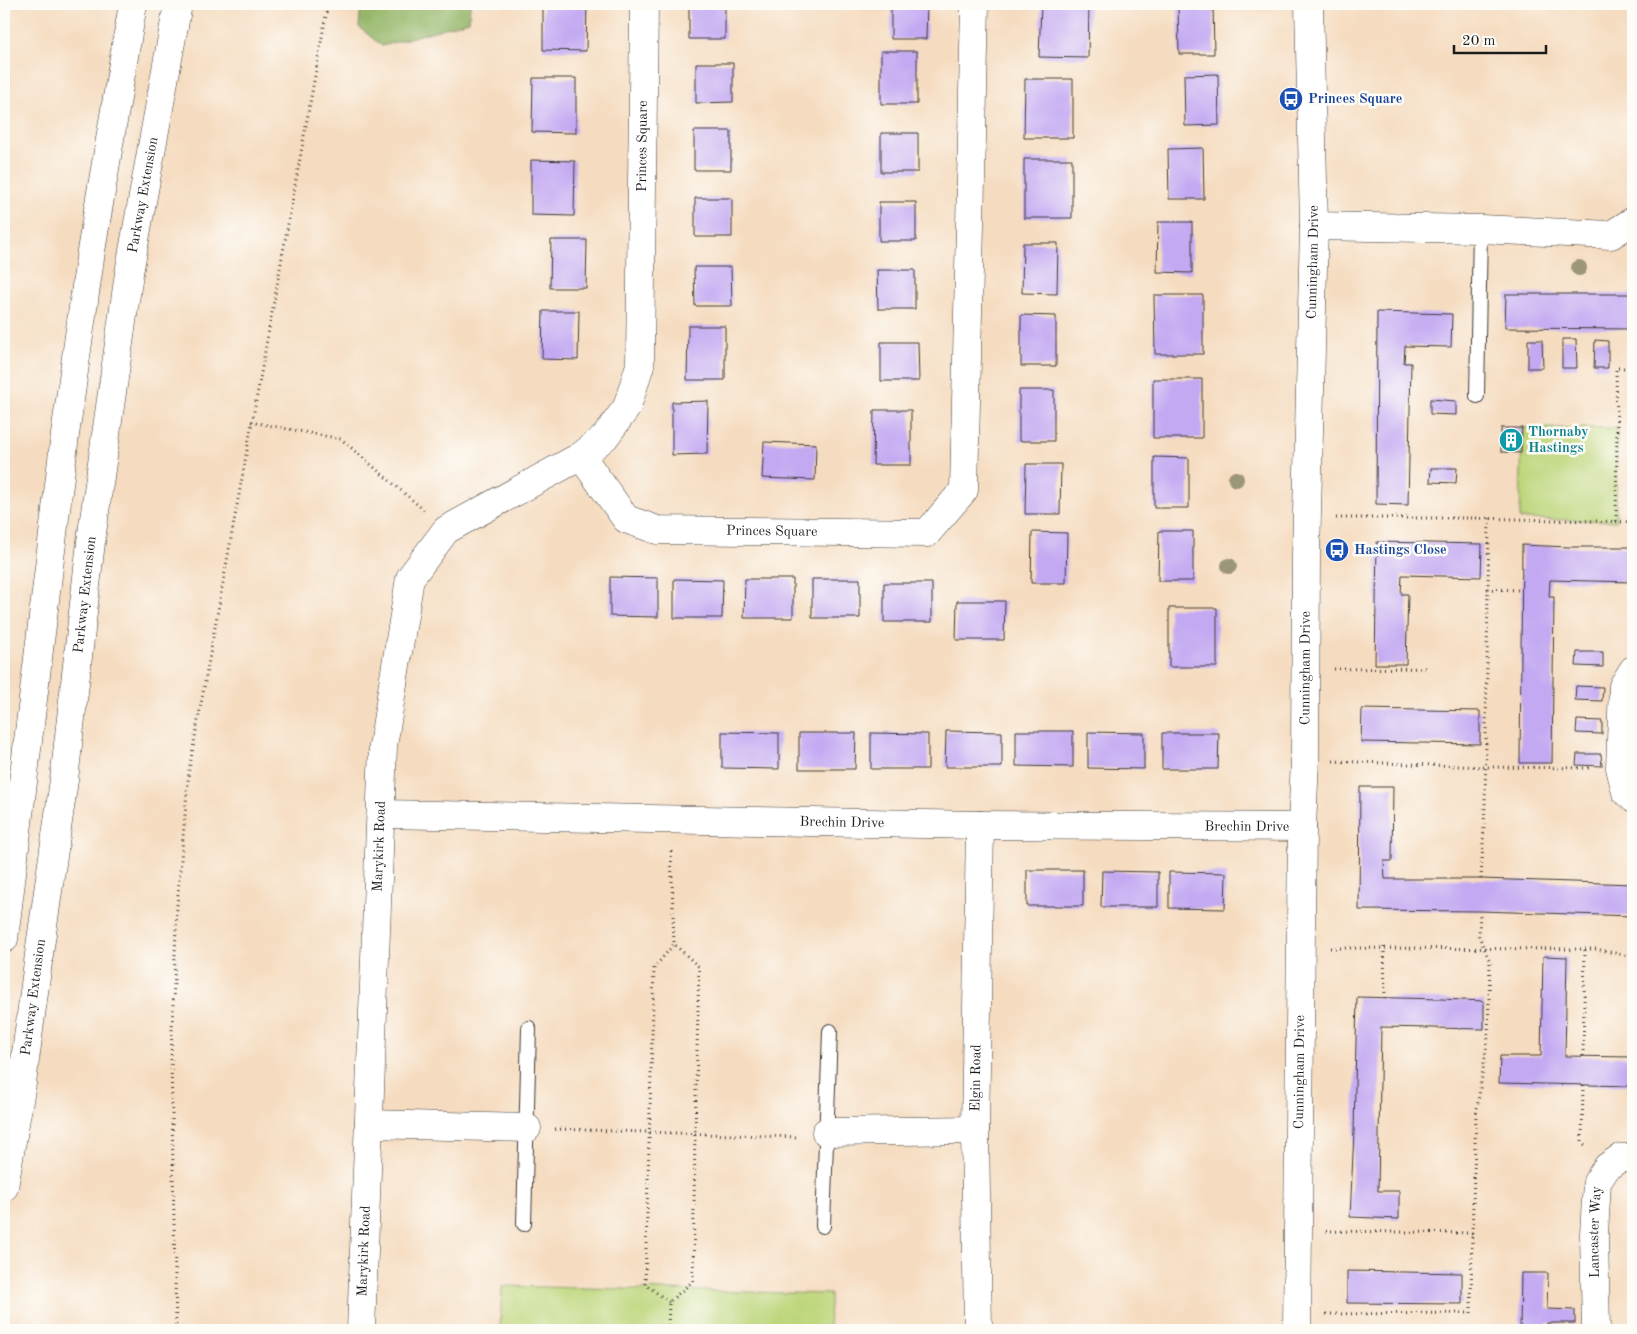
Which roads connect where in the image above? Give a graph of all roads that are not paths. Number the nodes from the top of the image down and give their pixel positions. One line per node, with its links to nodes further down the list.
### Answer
1 (133, 4): 16 (street)
2 (178, 4): 24 (street, Parkway Extension)
3 (644, 4): 10 (street, Princes Square)
4 (975, 4): 10 (street, Princes Square)
5 (1309, 4): 7 (street, Cunningham Drive)
6 (1633, 221): 8 (street)
7 (1314, 226): 8 (street); 15 (street, Cunningham Drive)
8 (1480, 229): 9 (lane)
9 (1477, 396)
10 (581, 456): 13 (street, Marykirk Road)
11 (1633, 670): 12 (street)
12 (1633, 798)
13 (381, 814): 14 (street, Brechin Drive); 19 (street, Marykirk Road)
14 (980, 825): 15 (street, Brechin Drive); 21 (street, Elgin Road)
15 (1302, 827): 27 (street, Cunningham Drive)
16 (4, 939)
17 (529, 1028): 20 (lane)
18 (830, 1031): 22 (lane)
19 (369, 1124): 20 (street); 28 (street, Marykirk Road)
20 (527, 1128): 25 (lane)
21 (975, 1130): 22 (street); 29 (street, Elgin Road)
22 (826, 1132): 26 (lane)
23 (1633, 1158): 30 (street, Lancaster Way)
24 (4, 1187)
25 (524, 1224)
26 (823, 1226)
27 (1298, 1322)
28 (361, 1330)
29 (978, 1330)
30 (1596, 1330)

